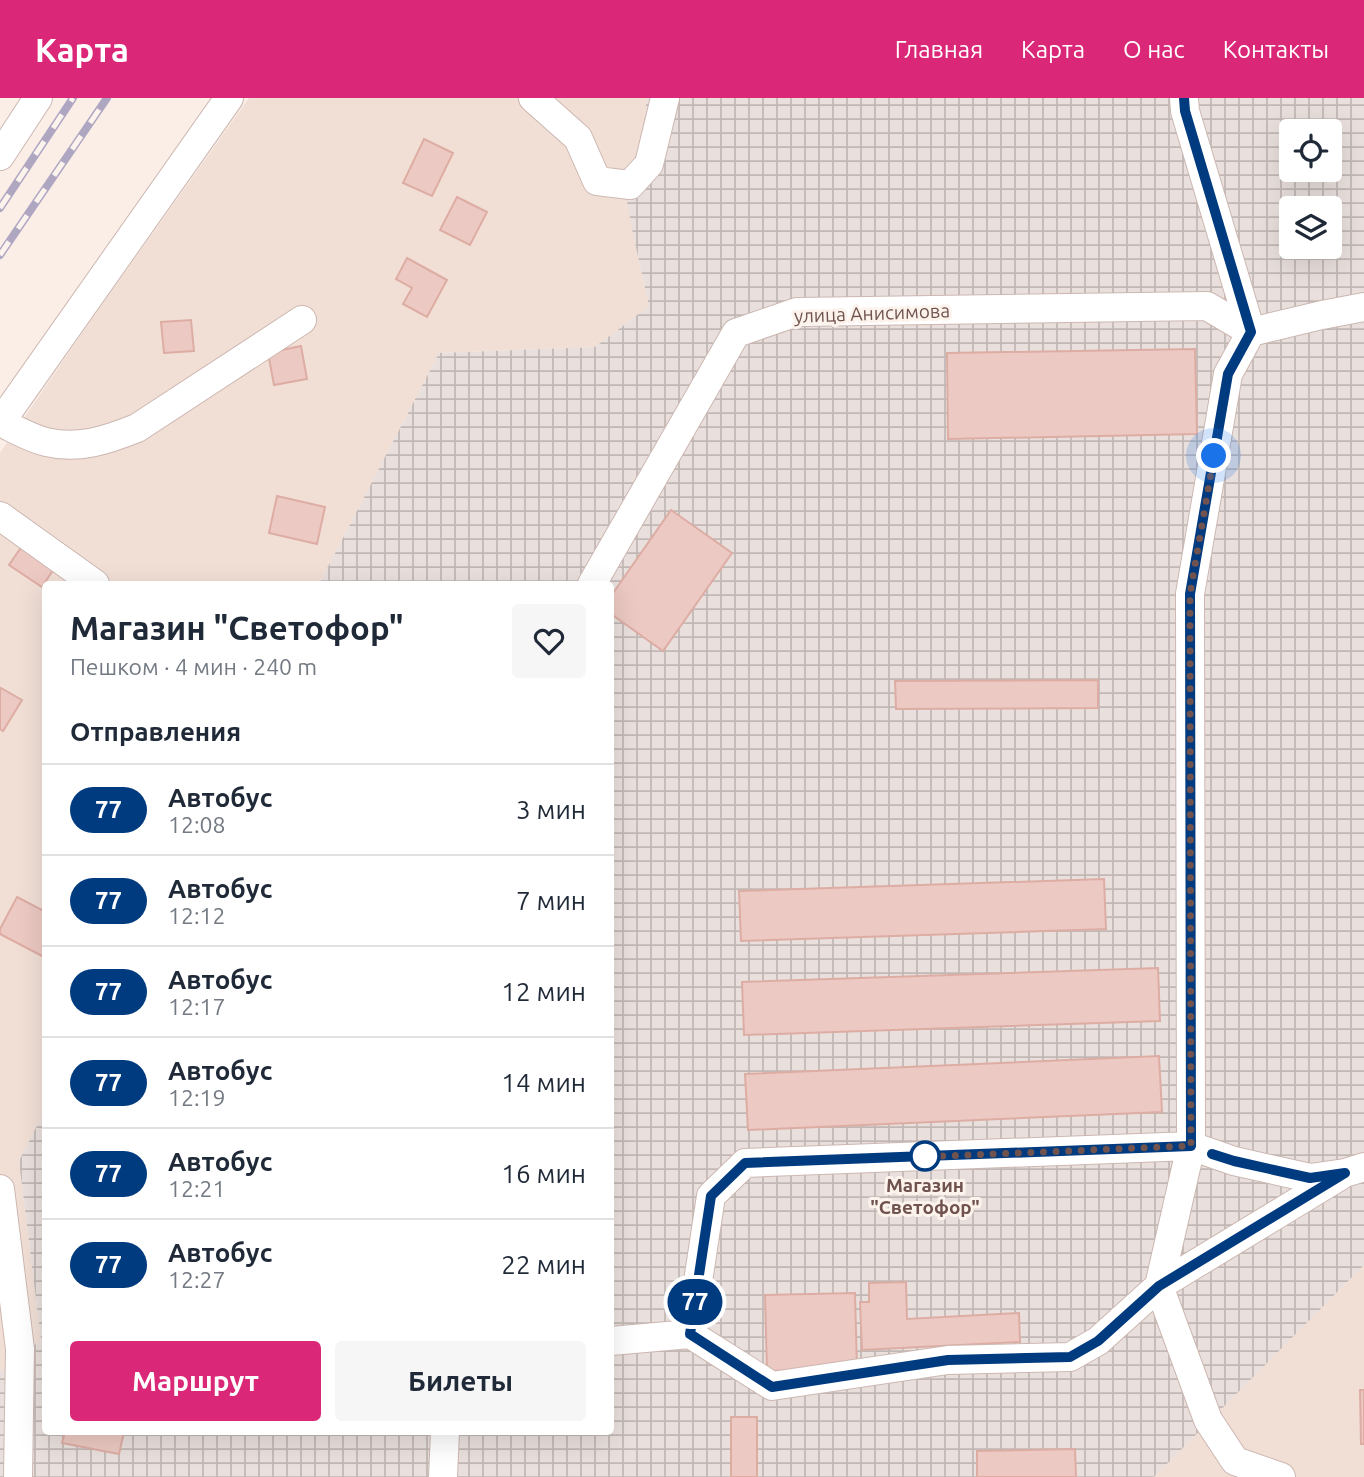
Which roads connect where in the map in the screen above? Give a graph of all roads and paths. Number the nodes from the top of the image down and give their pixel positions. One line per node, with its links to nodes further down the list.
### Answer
1 (38, 98): 6 (street)
2 (229, 98): 10 (street)
3 (533, 98): 4 (street)
4 (665, 98)
5 (1184, 98): 9 (street)
6 (0, 156)
7 (1364, 307): 9 (street)
8 (302, 320): 10 (street)
9 (1251, 332): 13 (street, улица Анисимова); 14 (street)
10 (0, 422)
11 (0, 516): 12 (street)
12 (91, 581)
13 (594, 581)
14 (1191, 1146): 15 (street); 17 (street); 18 (street)
15 (1354, 1170): 17 (street)
16 (0, 1189): 21 (street)
17 (1159, 1286): 18 (street); 23 (street)
18 (690, 1334): 19 (street)
19 (614, 1340)
20 (445, 1435): 22 (street)
21 (18, 1477)
22 (443, 1477)
23 (1281, 1477)

